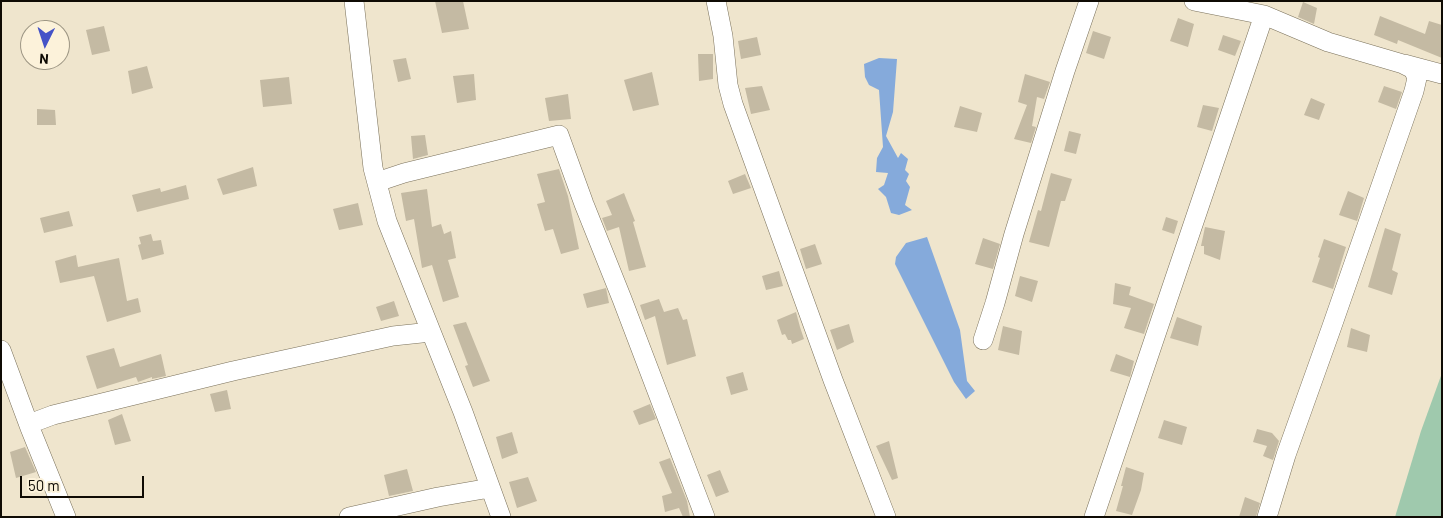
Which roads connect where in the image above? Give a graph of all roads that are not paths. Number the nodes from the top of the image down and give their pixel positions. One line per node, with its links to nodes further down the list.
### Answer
1 (354, 1): 8 (street)
2 (716, 1): 18 (street)
3 (1088, 1): 10 (street)
4 (1194, 1): 5 (street)
5 (1264, 15): 6 (street); 19 (street)
6 (1403, 64): 7 (street); 20 (street)
7 (1442, 74)
8 (377, 182): 9 (street); 17 (street)
9 (431, 332): 12 (street); 13 (street)
10 (982, 340)
11 (1, 350): 12 (street)
12 (28, 424): 14 (street)
13 (490, 488): 15 (street); 16 (street)
14 (66, 517)
15 (350, 517)
16 (500, 517)
17 (705, 517)
18 (886, 517)
19 (1094, 517)
20 (1267, 517)

